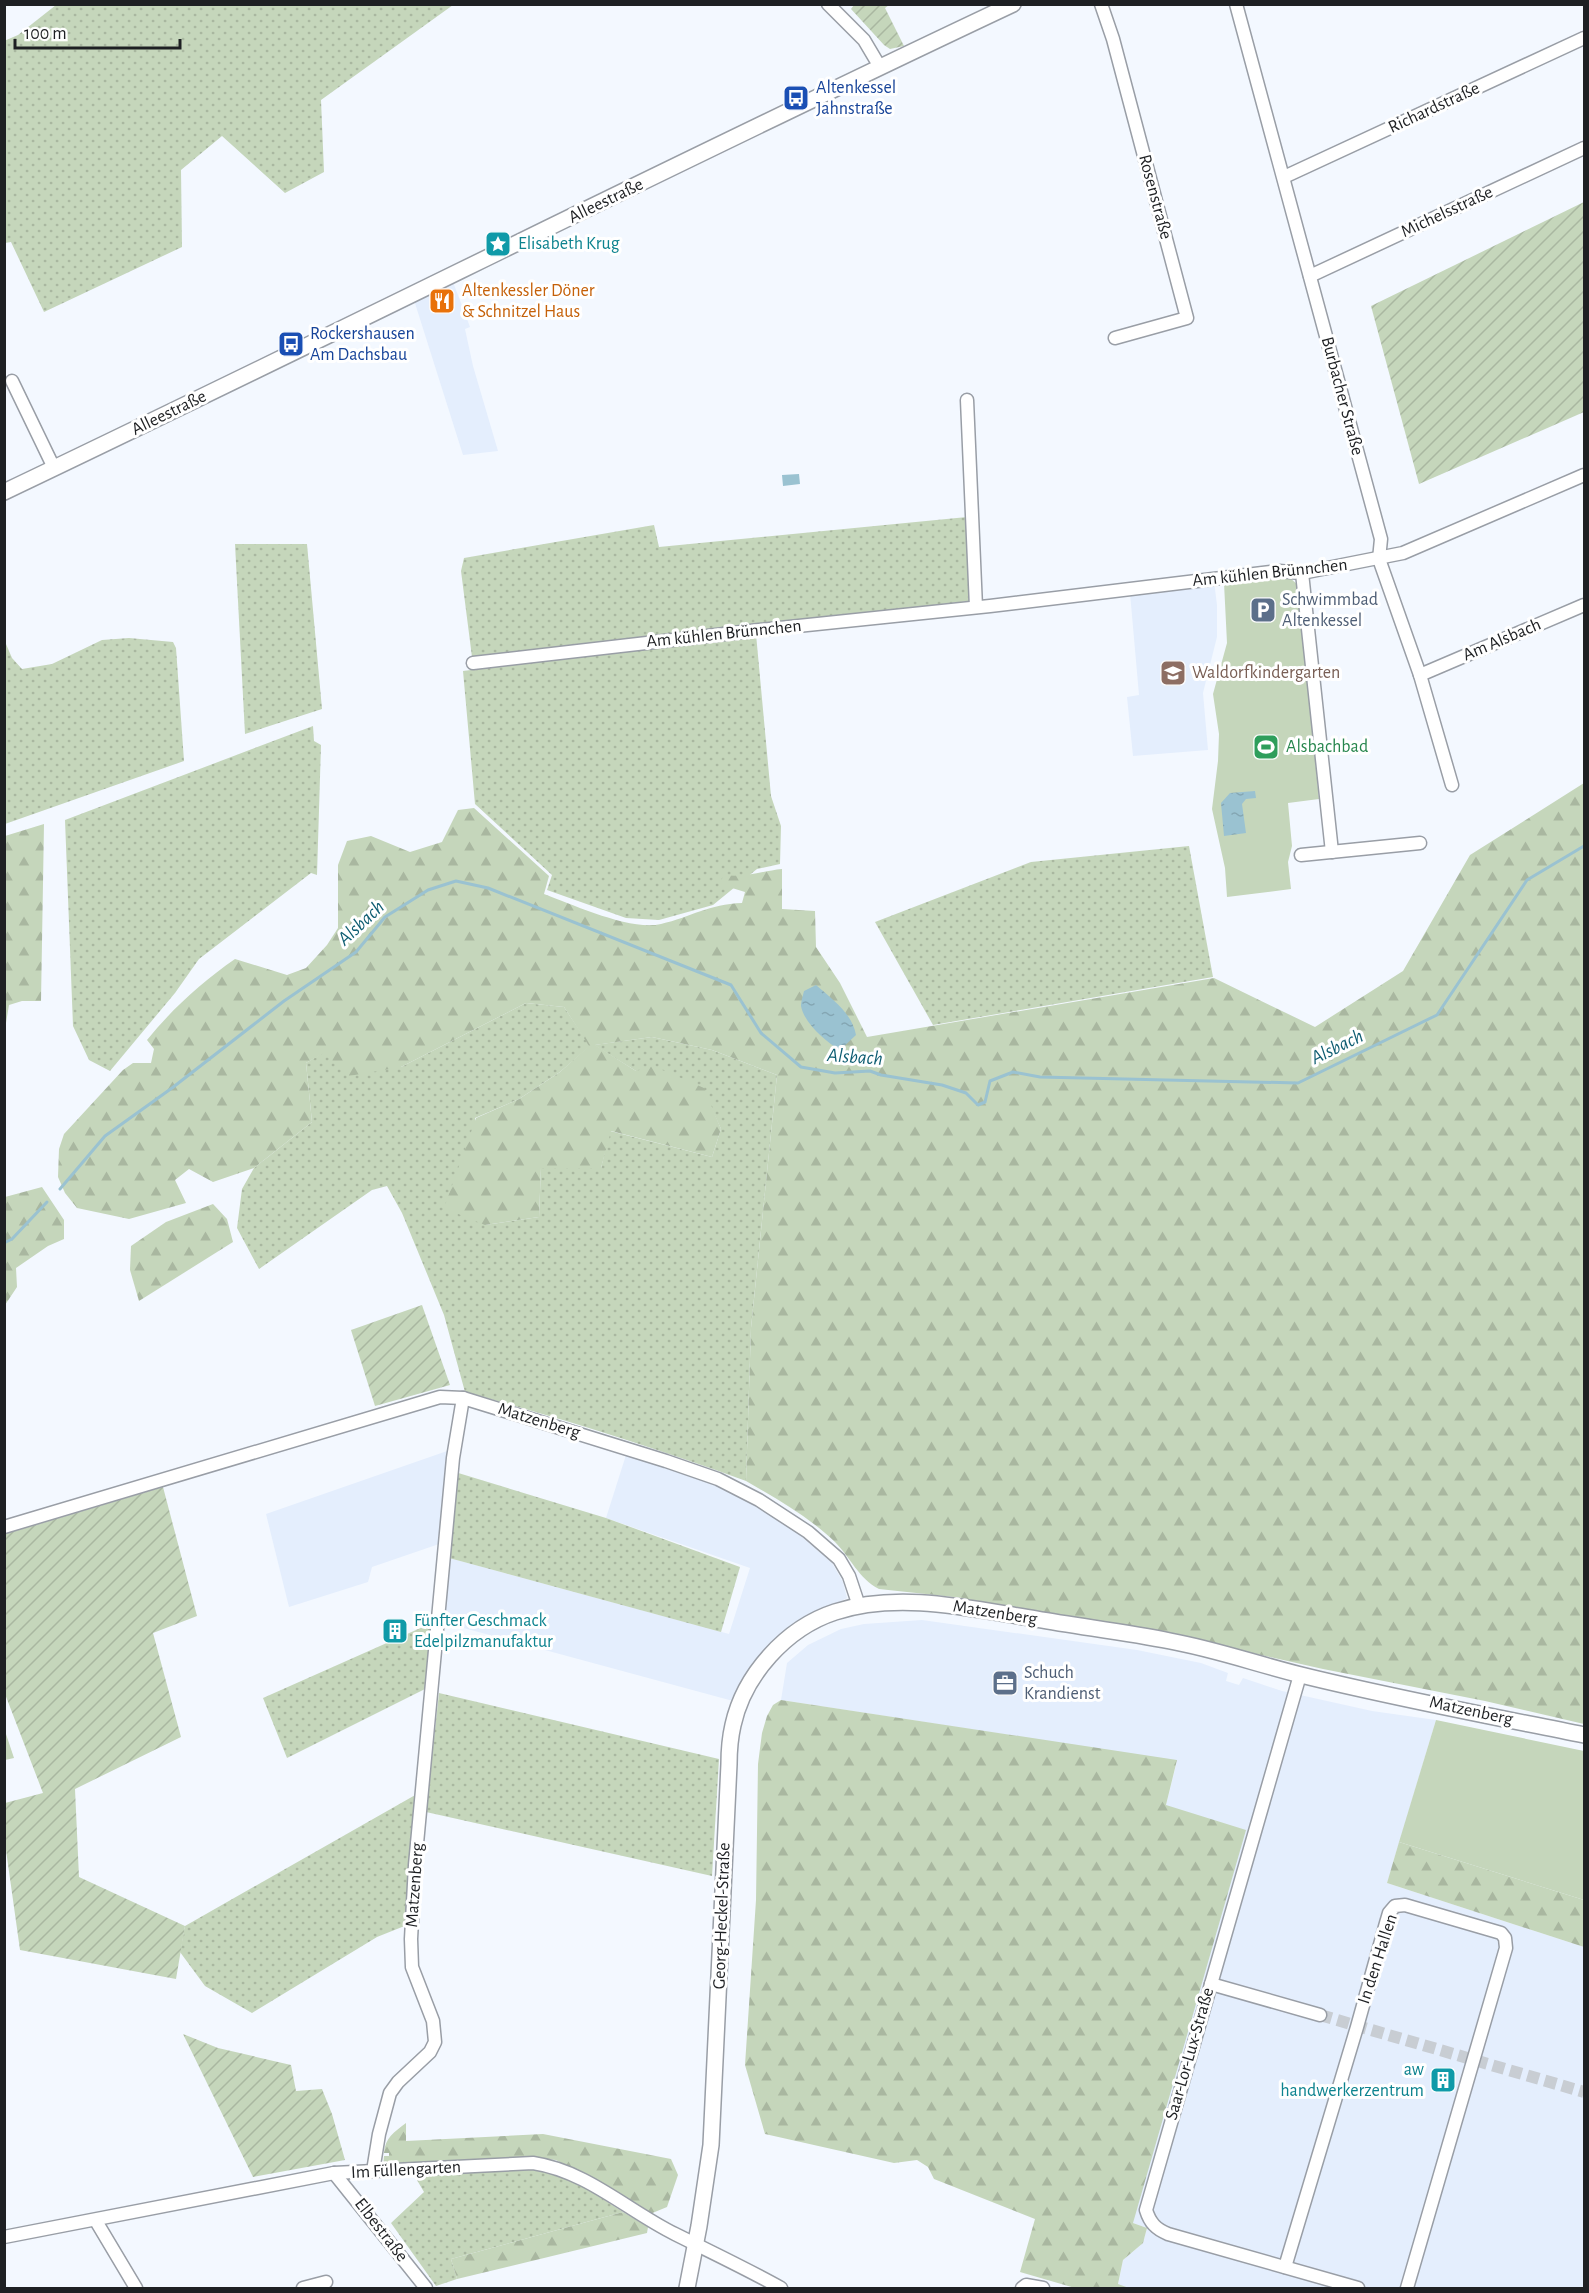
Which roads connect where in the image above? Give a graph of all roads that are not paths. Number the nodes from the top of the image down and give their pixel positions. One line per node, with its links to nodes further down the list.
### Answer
1 (828, 4): 6 (street)
2 (1013, 4): 6 (street, Alleestraße)
3 (1101, 4): 10 (street, Rosenstraße)
4 (1236, 4): 8 (street, Burbacher Straße)
5 (1584, 38): 8 (street, Richardstraße)
6 (880, 67): 13 (street, Alleestraße)
7 (1584, 148): 9 (street, Michelsstraße)
8 (1284, 177): 9 (street, Burbacher Straße)
9 (1310, 276): 16 (street, Burbacher Straße)
10 (1116, 338)
11 (12, 381): 13 (street)
12 (967, 400): 19 (street)
13 (54, 468): 15 (street, Alleestraße)
14 (1584, 475): 16 (street, Am kühlen Brünnchen)
15 (4, 492)
16 (1379, 559): 17 (street, Am kühlen Brünnchen); 21 (street, Burbacher Straße)
17 (1302, 573): 19 (street, Am kühlen Brünnchen); 24 (street)
18 (1584, 606): 21 (street, Am Alsbach)
19 (976, 607): 20 (street, Am kühlen Brünnchen)
20 (473, 663)
21 (1420, 675): 22 (street, Burbacher Straße)
22 (1452, 785)
23 (1420, 843): 24 (street)
24 (1332, 852): 25 (street)
25 (1301, 855)
26 (463, 1398): 27 (street, Matzenberg); 28 (street, Matzenberg); 33 (street, Matzenberg)
27 (4, 1527)
28 (859, 1606): 29 (street, Matzenberg); 37 (street, Georg-Heckel-Straße)
29 (1300, 1675): 30 (street, Matzenberg); 31 (street, Saar-Lor-Lux-Straße)
30 (1584, 1735)
31 (1211, 1984): 32 (street); 38 (street, Saar-Lor-Lux-Straße)
32 (1320, 2015)
33 (373, 2171): 34 (street, Im Füllengarten); 37 (street, Im Füllengarten)
34 (334, 2173): 35 (street, Im Füllengarten); 42 (street, Elbestraße)
35 (96, 2221): 36 (street, Im Füllengarten); 40 (street)
36 (4, 2237)
37 (696, 2243): 43 (street, Georg-Heckel-Straße); 44 (street, Im Füllengarten)
38 (1286, 2267): 47 (street, Saar-Lor-Lux-Straße); 48 (street, In den Hallen)
39 (326, 2282): 41 (street)
40 (136, 2289)
41 (303, 2289)
42 (426, 2289)
43 (687, 2289)
44 (781, 2289)
45 (1022, 2289): 46 (street)
46 (1043, 2289)
47 (1358, 2289)
48 (1407, 2289)

